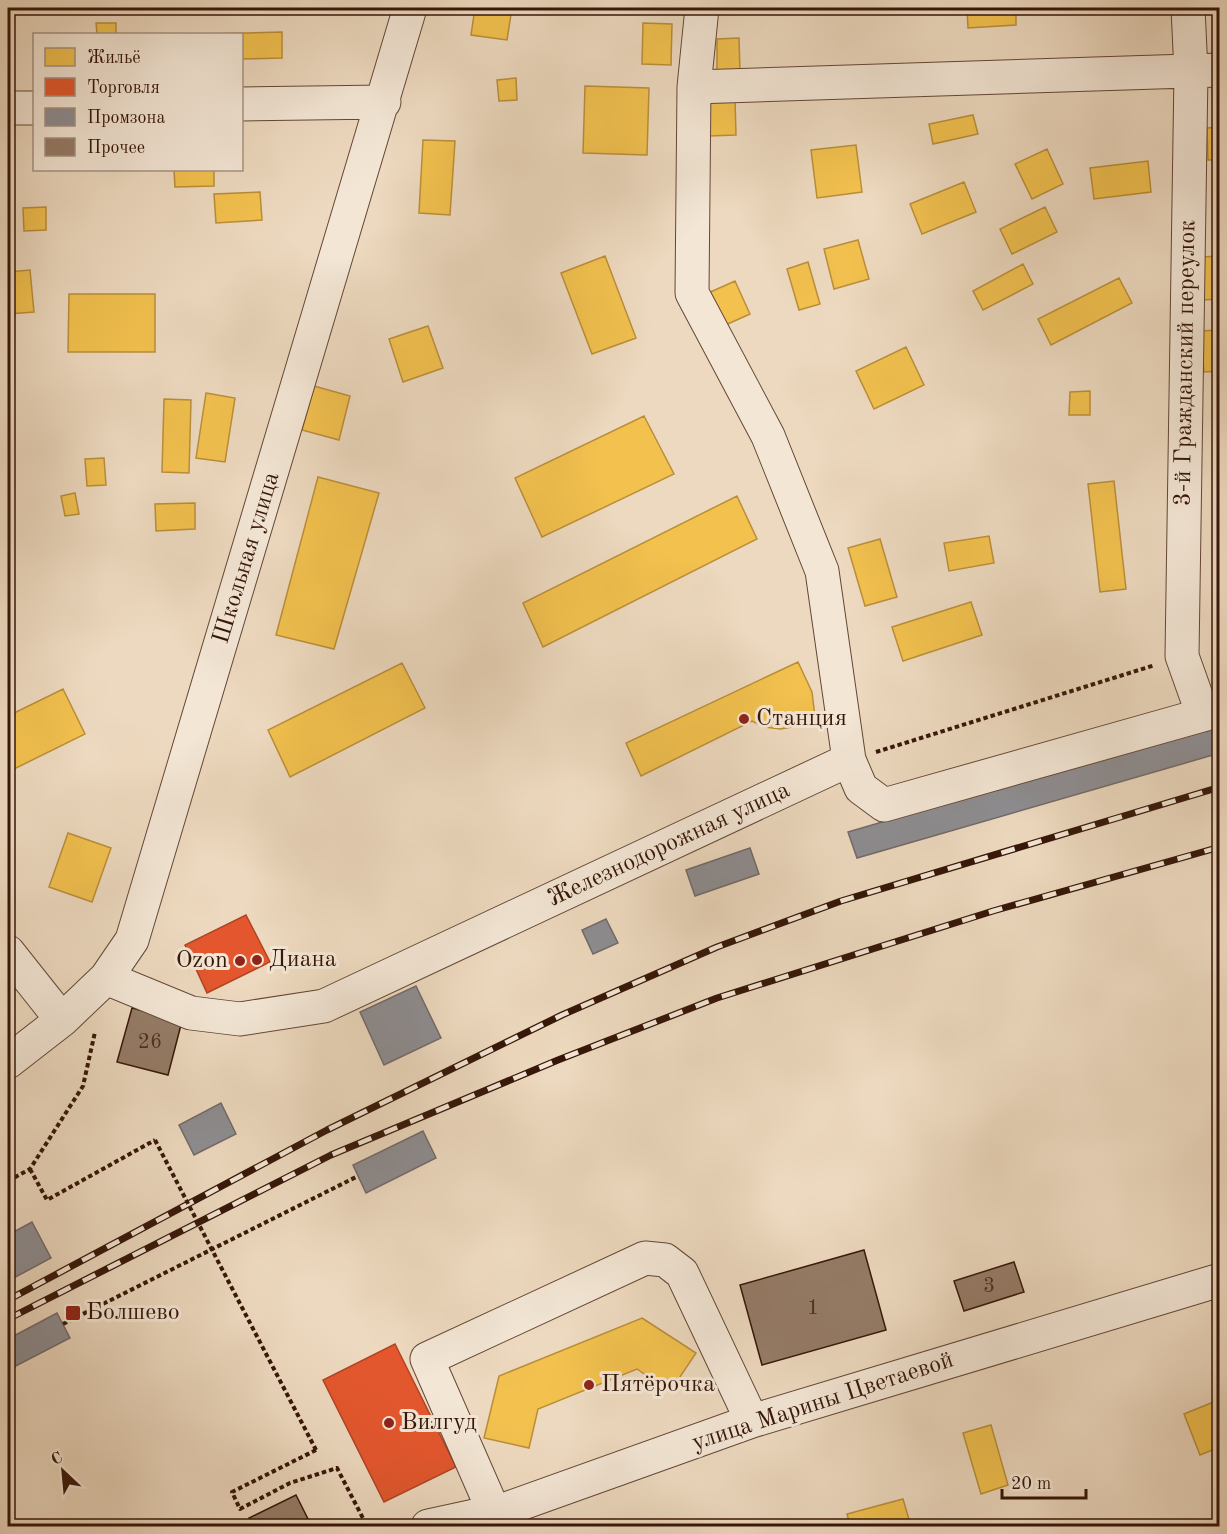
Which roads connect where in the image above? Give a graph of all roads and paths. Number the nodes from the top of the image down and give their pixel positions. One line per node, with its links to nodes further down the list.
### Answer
1 (410, 8): 6 (street, Школьная улица)
2 (702, 8): 5 (street)
3 (1188, 8): 4 (street, 3-й Гражданский переулок)
4 (1205, 71): 5 (street); 10 (street, 3-й Гражданский переулок)
5 (694, 87): 12 (street)
6 (384, 102): 7 (street); 14 (street, Школьная улица)
7 (243, 104)
8 (8, 108): 9 (street)
9 (33, 108)
10 (1182, 656): 11 (street, 3-й Гражданский переулок); 12 (path)
11 (1211, 712): 12 (street)
12 (849, 760): 14 (street, Железнодорожная улица)
13 (8, 952): 15 (street)
14 (106, 978): 15 (street, Школьная улица); 17 (path)
15 (62, 1020): 16 (street, Школьная улица)
16 (8, 1062)
17 (30, 1169): 19 (path); 20 (path, bridge)
18 (358, 1176): 20 (path)
19 (8, 1181)
20 (211, 1248): 22 (path); 25 (path, bridge)
21 (1220, 1280): 23 (street, улица Марины Цветаевой)
22 (63, 1324)
23 (752, 1421): 24 (street, улица Марины Цветаевой); 24 (street)
24 (494, 1512): 26 (street, улица Марины Цветаевой)
25 (367, 1527)
26 (428, 1527)

